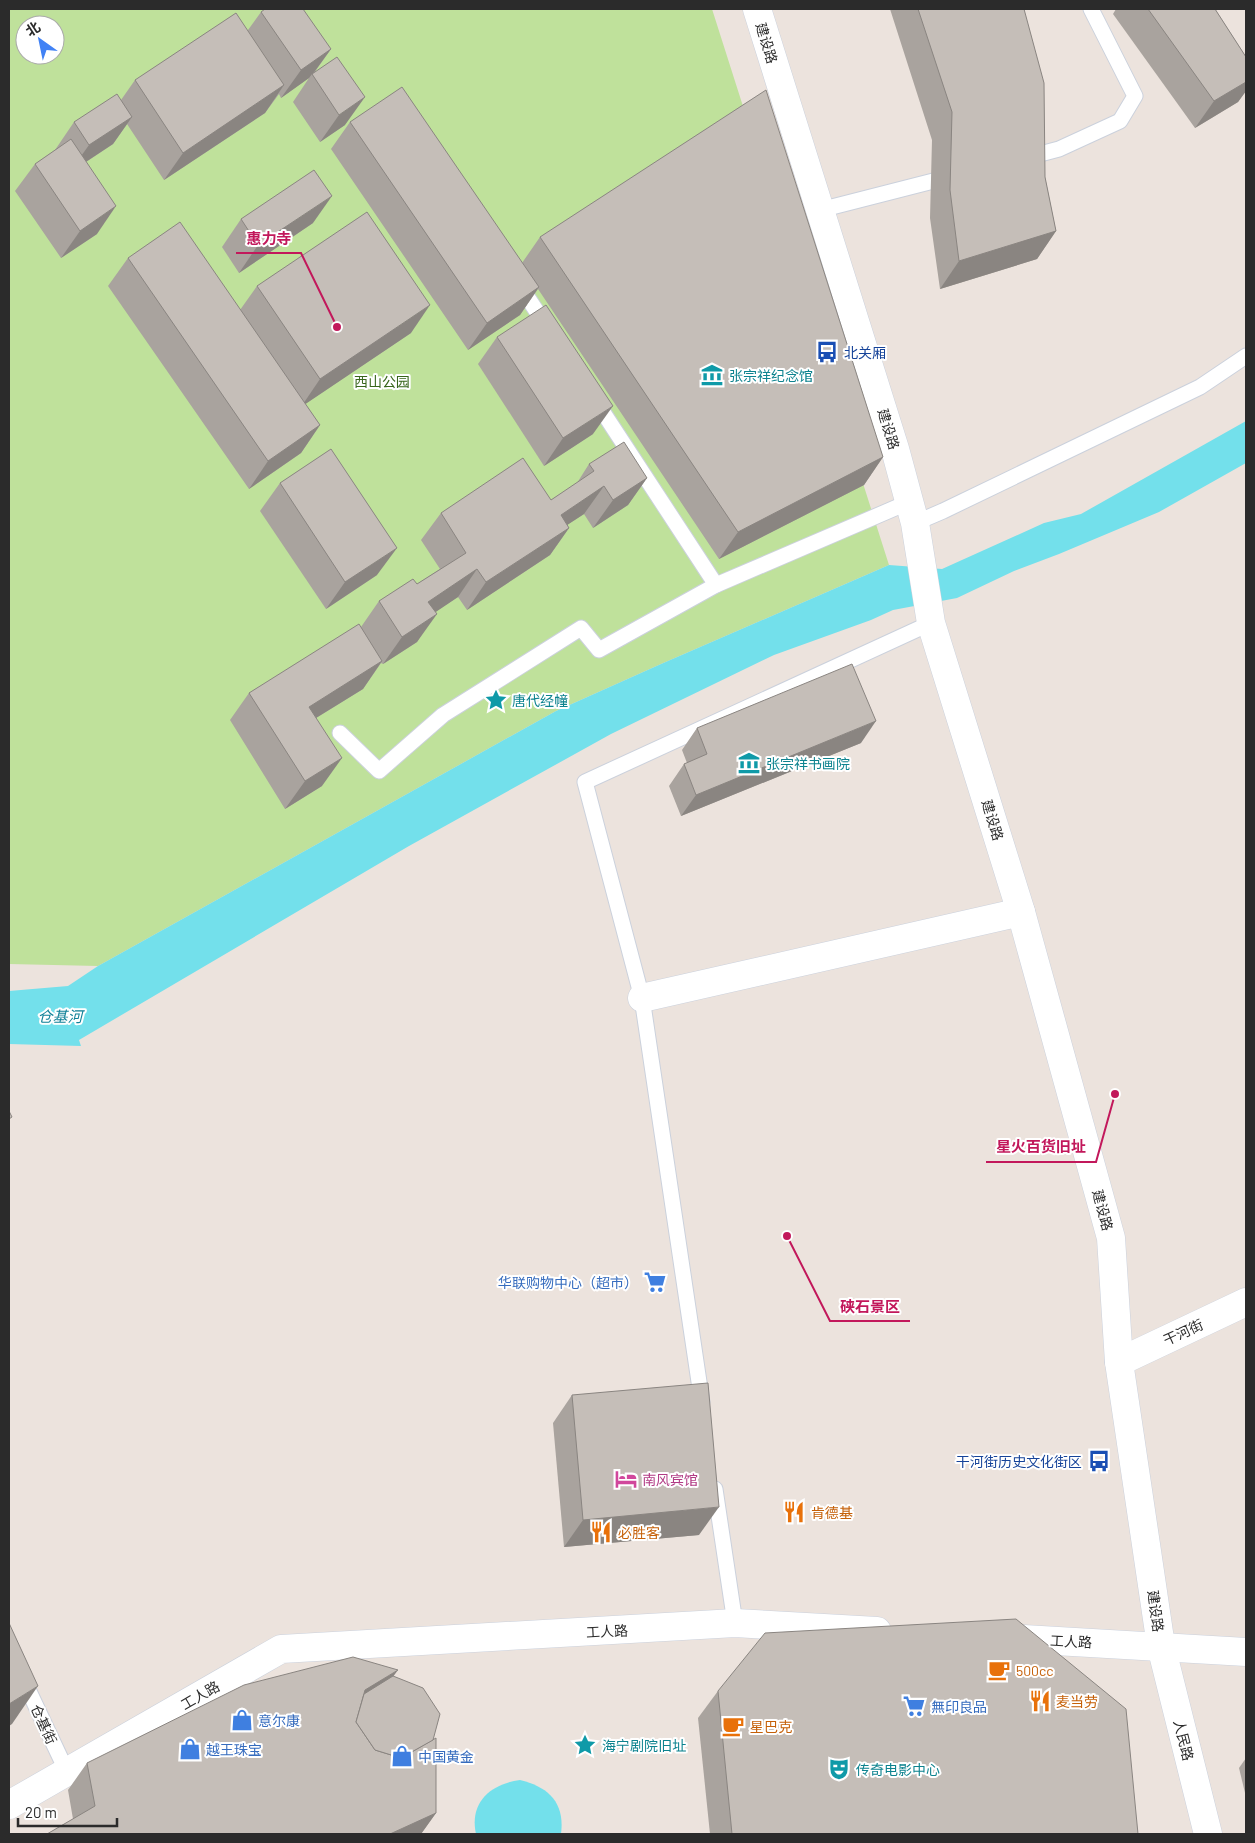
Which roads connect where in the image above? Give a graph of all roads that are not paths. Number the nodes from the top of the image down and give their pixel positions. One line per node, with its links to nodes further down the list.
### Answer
1 (757, 9): 5 (street, 建设路)
2 (1091, 9): 3 (lane)
3 (1012, 161)
4 (964, 173): 5 (lane)
5 (820, 210): 10 (street, 建设路)
6 (512, 274): 7 (lane)
7 (555, 339)
8 (1246, 356): 10 (lane)
9 (587, 388): 11 (lane)
10 (912, 512): 11 (lane); 12 (street, 建设路)
11 (716, 585): 13 (lane)
12 (931, 623): 14 (street, 建设路); 15 (lane)
13 (340, 733)
14 (1022, 912): 15 (street); 17 (street, 建设路)
15 (642, 998): 18 (lane)
16 (1246, 1302): 17 (street, 干河街)
17 (1120, 1362): 23 (street, 建设路)
18 (705, 1421)
19 (713, 1477): 20 (lane)
20 (735, 1623): 21 (street, 工人路); 26 (street, 工人路)
21 (905, 1632)
22 (984, 1637): 23 (street, 工人路)
23 (1161, 1646): 25 (street, 工人路); 28 (street, 人民路)
24 (9, 1649): 26 (lane, 仓基街)
25 (1246, 1652)
26 (67, 1772): 27 (street, 工人路)
27 (9, 1805)
28 (1208, 1834)

